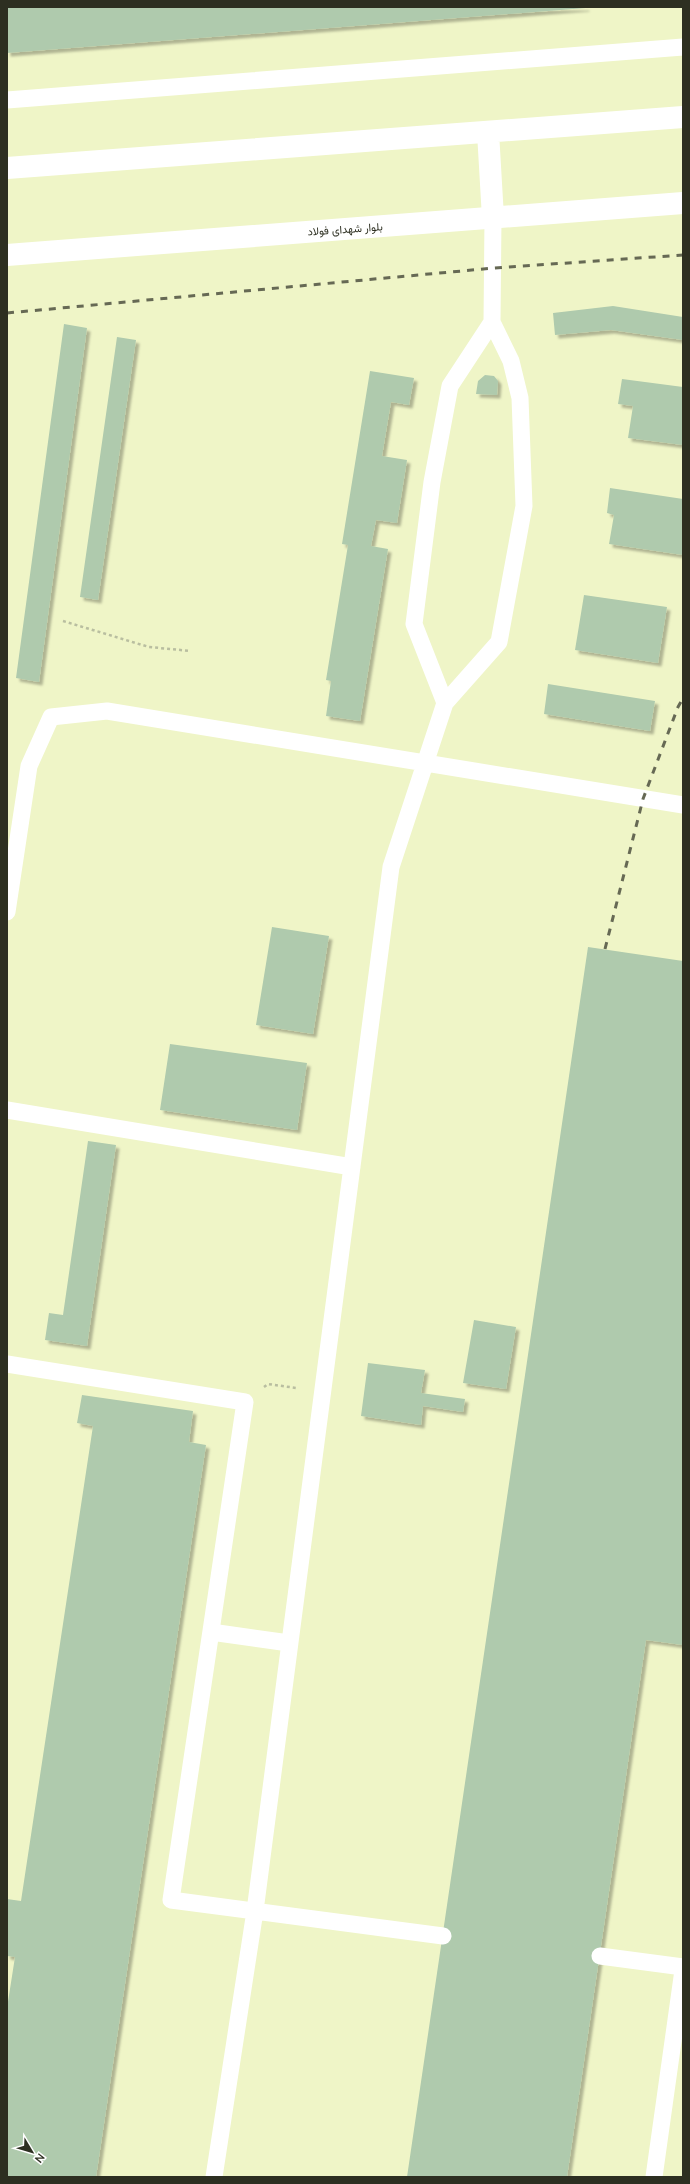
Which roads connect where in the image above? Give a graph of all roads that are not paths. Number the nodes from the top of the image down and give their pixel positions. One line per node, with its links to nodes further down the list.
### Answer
1 (683, 47): 2 (lane)
2 (7, 100)
3 (683, 117): 4 (street)
4 (488, 132): 5 (street); 7 (street)
5 (7, 168)
6 (683, 203): 7 (street, بلوار شهدای فولاد)
7 (494, 218): 8 (street, بلوار شهدای فولاد); 9 (lane)
8 (7, 255)
9 (492, 322): 10 (lane); 10 (lane)
10 (445, 703): 11 (lane)
11 (425, 764): 12 (lane); 13 (lane); 15 (lane)
12 (683, 805)
13 (7, 912)
14 (7, 1110): 15 (lane)
15 (352, 1167): 18 (lane)
16 (7, 1364): 17 (lane)
17 (211, 1632): 18 (lane); 19 (lane)
18 (290, 1643): 19 (lane)
19 (256, 1911): 20 (lane); 24 (lane)
20 (443, 1936)
21 (600, 1956): 22 (lane)
22 (683, 1967)
23 (683, 1970): 25 (lane)
24 (214, 2177)
25 (654, 2177)

